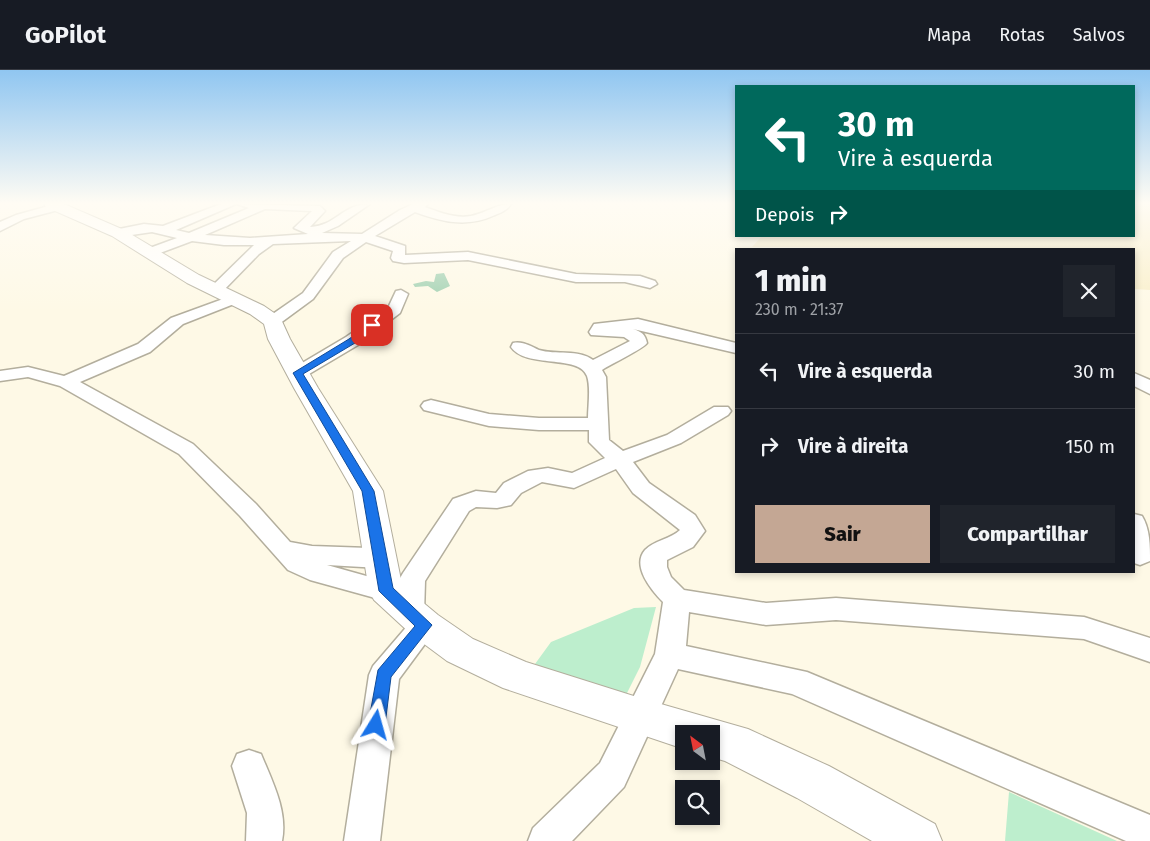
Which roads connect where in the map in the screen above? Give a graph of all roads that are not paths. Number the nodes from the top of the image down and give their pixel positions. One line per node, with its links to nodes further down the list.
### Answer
1 (132, 240): 8 (street)
2 (182, 240): 8 (street)
3 (214, 240): 7 (street)
4 (275, 240): 7 (street)
5 (361, 240): 13 (street)
6 (371, 240): 9 (street)
7 (269, 241): 10 (street)
8 (152, 252): 10 (street)
9 (650, 284)
10 (216, 290): 12 (street)
11 (400, 294): 17 (street)
12 (234, 299): 13 (street); 20 (street)
13 (273, 321): 17 (street)
14 (519, 347): 16 (street)
15 (735, 348): 16 (street)
16 (592, 368): 24 (street)
17 (298, 373): 27 (street)
18 (0, 376): 20 (street)
19 (1135, 379): 21 (street)
20 (66, 382): 28 (street)
21 (1150, 388)
22 (431, 406): 24 (street)
23 (721, 411): 25 (street)
24 (597, 424): 25 (street)
25 (620, 459): 31 (street); 32 (street)
26 (1135, 528): 29 (street)
27 (378, 544): 28 (street); 30 (street)
28 (280, 547): 30 (street)
29 (1140, 556)
30 (386, 591): 32 (street)
31 (677, 599): 33 (street); 34 (street)
32 (418, 619): 35 (street); 41 (street)
33 (1150, 650)
34 (670, 655): 35 (street); 39 (street)
35 (640, 717): 36 (street); 42 (street)
36 (675, 727)
37 (720, 739): 43 (street)
38 (248, 766): 40 (street)
39 (1150, 833)
40 (264, 841)
41 (362, 841)
42 (546, 841)
43 (918, 841)

